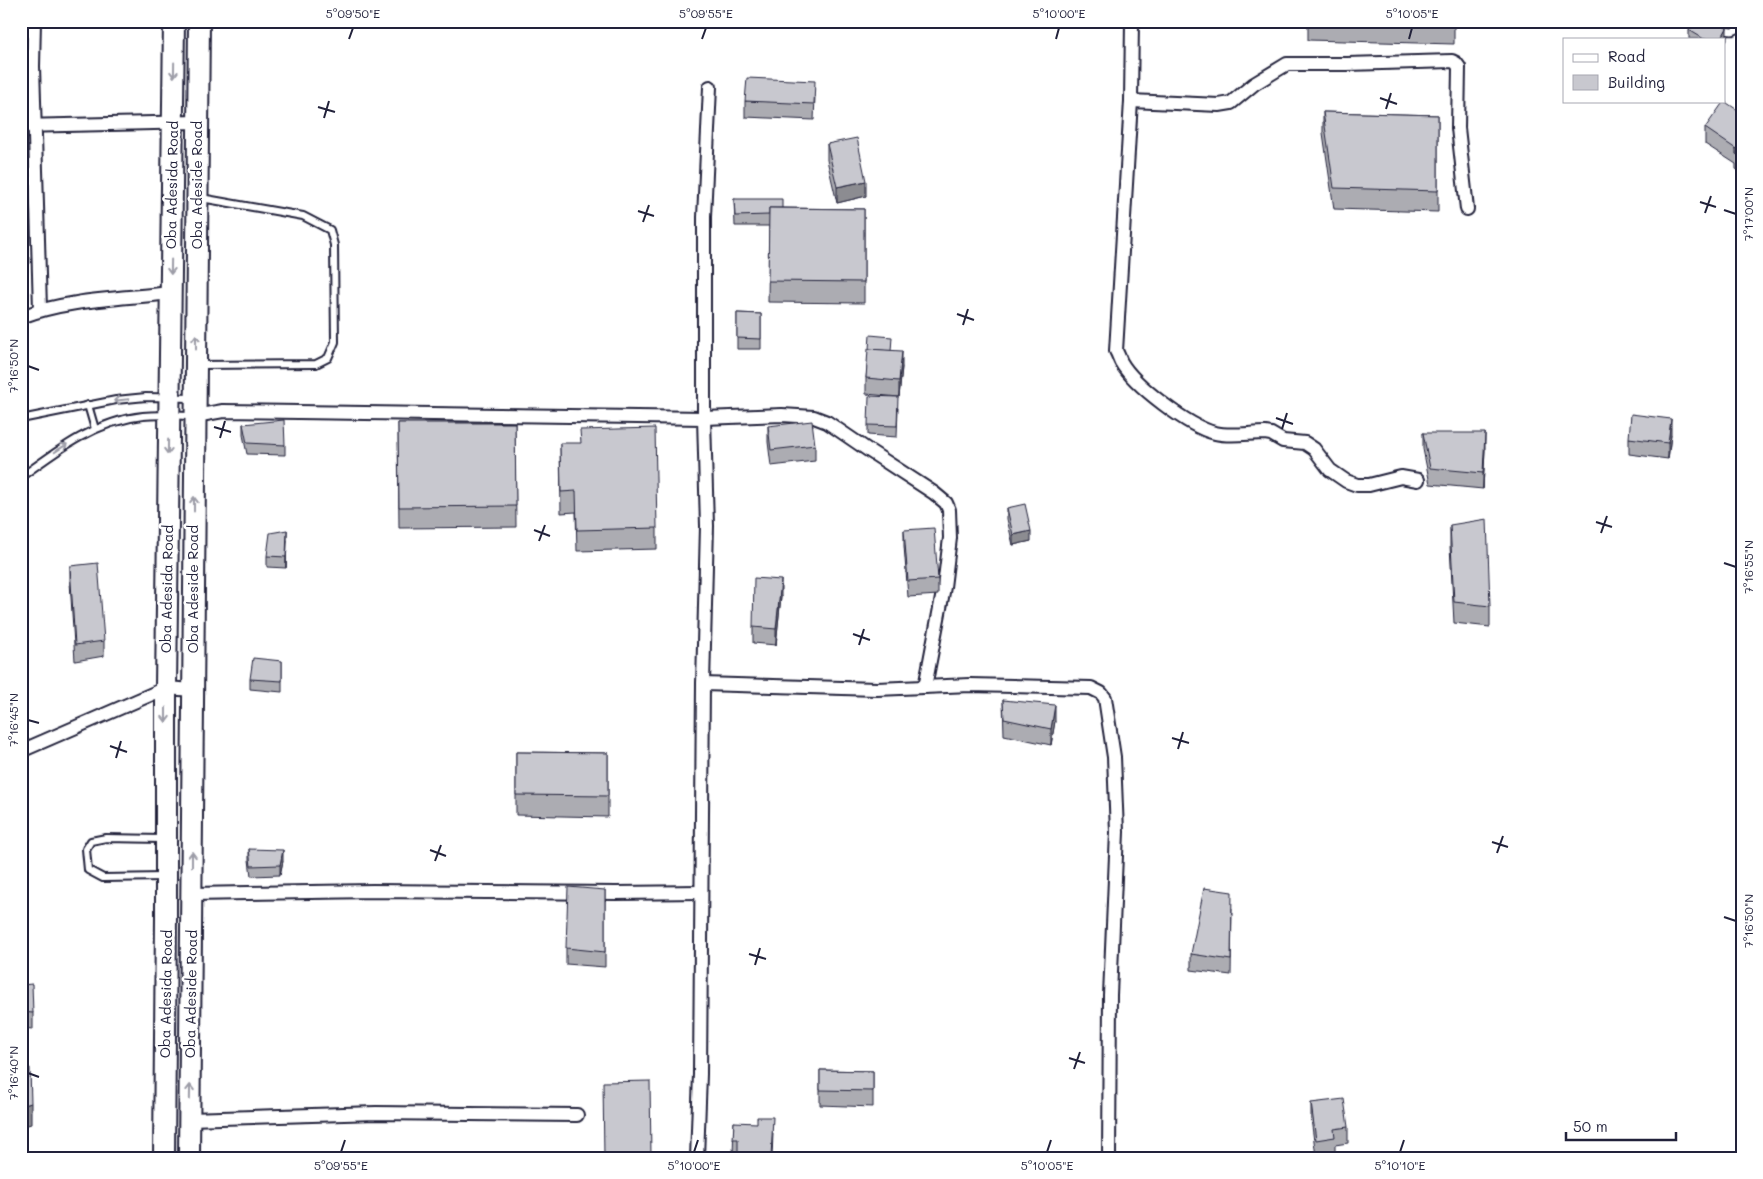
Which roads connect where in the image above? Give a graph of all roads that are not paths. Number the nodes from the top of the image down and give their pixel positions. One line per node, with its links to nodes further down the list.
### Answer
1 (34, 21): 11 (street)
2 (174, 21): 9 (main road, Oba Adesida Road, one-way to 9)
3 (199, 21): 10 (main road, Oba Adeside Road)
4 (1132, 21): 8 (street)
5 (1742, 24): 6 (lane)
6 (1715, 27)
7 (710, 87): 22 (street)
8 (1132, 101): 14 (street); 26 (street)
9 (173, 122): 10 (street); 11 (street); 15 (main road, Oba Adesida Road, one-way to 15)
10 (198, 122): 13 (main road, Oba Adeside Road)
11 (35, 125): 12 (street); 16 (street)
12 (21, 126)
13 (198, 197): 18 (main road, Oba Adeside Road, one-way to 13); 18 (lane)
14 (1467, 209)
15 (170, 293): 16 (street); 20 (main road, Oba Adesida Road)
16 (40, 309): 17 (street)
17 (21, 317)
18 (196, 365): 21 (main road, Oba Adeside Road)
19 (88, 406): 20 (lane, one-way to 19); 23 (lane); 24 (lane)
20 (169, 406): 21 (lane); 21 (lane); 24 (lane); 29 (main road, Oba Adesida Road, one-way to 29)
21 (195, 408): 22 (street); 30 (main road, Oba Adeside Road, one-way to 21)
22 (704, 418): 27 (street); 28 (street)
23 (21, 419)
24 (95, 429): 25 (lane, one-way to 24)
25 (21, 477)
26 (1418, 480)
27 (703, 684): 28 (street); 34 (street)
28 (925, 687): 41 (street)
29 (166, 688): 30 (street); 31 (street); 32 (main road, Oba Adesida Road, one-way to 32)
30 (193, 690): 35 (main road, Oba Adeside Road, one-way to 30)
31 (21, 751)
32 (166, 839): 33 (main road, Oba Adesida Road); 33 (lane)
33 (166, 877): 38 (main road, Oba Adesida Road)
34 (702, 892): 35 (street); 40 (street)
35 (192, 894): 37 (main road, Oba Adeside Road, one-way to 35)
36 (577, 1115): 37 (street)
37 (190, 1119): 39 (main road, Oba Adeside Road)
38 (164, 1158)
39 (189, 1158)
40 (697, 1158)
41 (1109, 1158)

